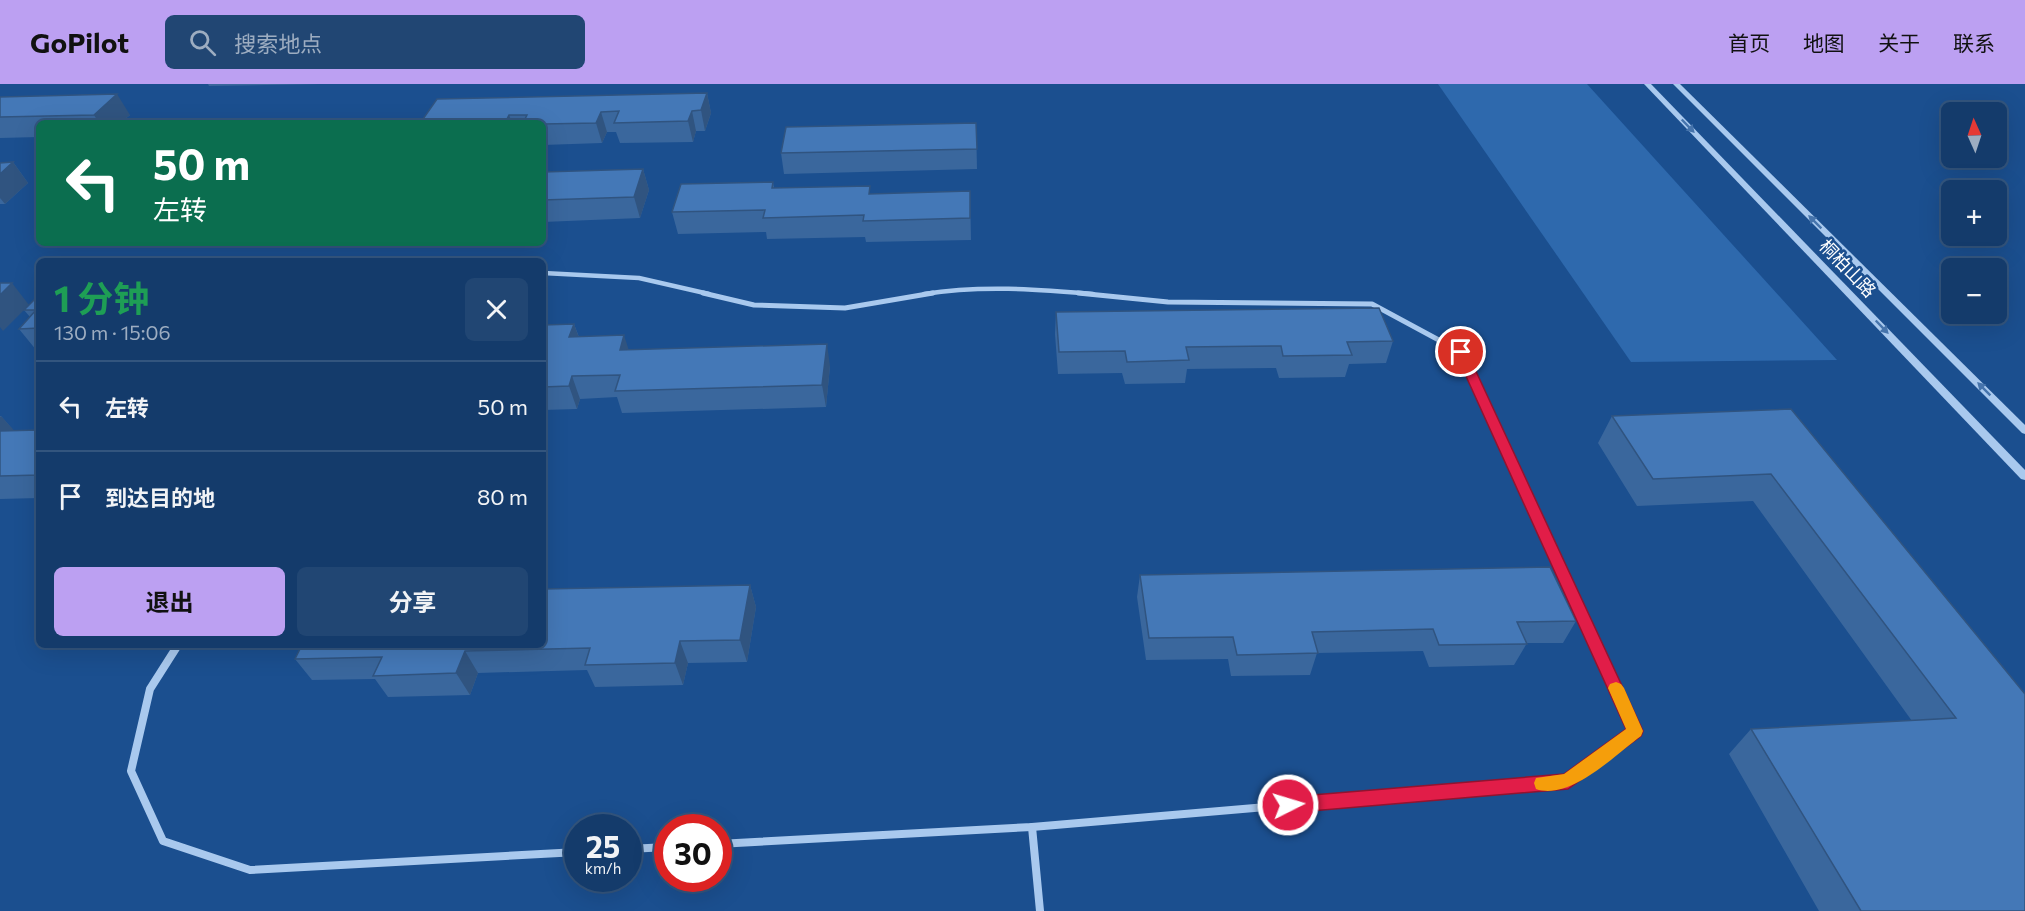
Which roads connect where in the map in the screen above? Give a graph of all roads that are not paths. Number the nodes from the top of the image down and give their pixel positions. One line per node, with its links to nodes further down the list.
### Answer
1 (1647, 84): 5 (street, 桐柏山路, one-way to 5)
2 (1676, 84): 4 (street, 桐柏山路, one-way to 2)
3 (546, 273): 7 (street)
4 (2025, 431)
5 (2025, 476)
6 (176, 648): 9 (street)
7 (1032, 827): 8 (street); 10 (street)
8 (732, 843)
9 (564, 853)
10 (1040, 911)

